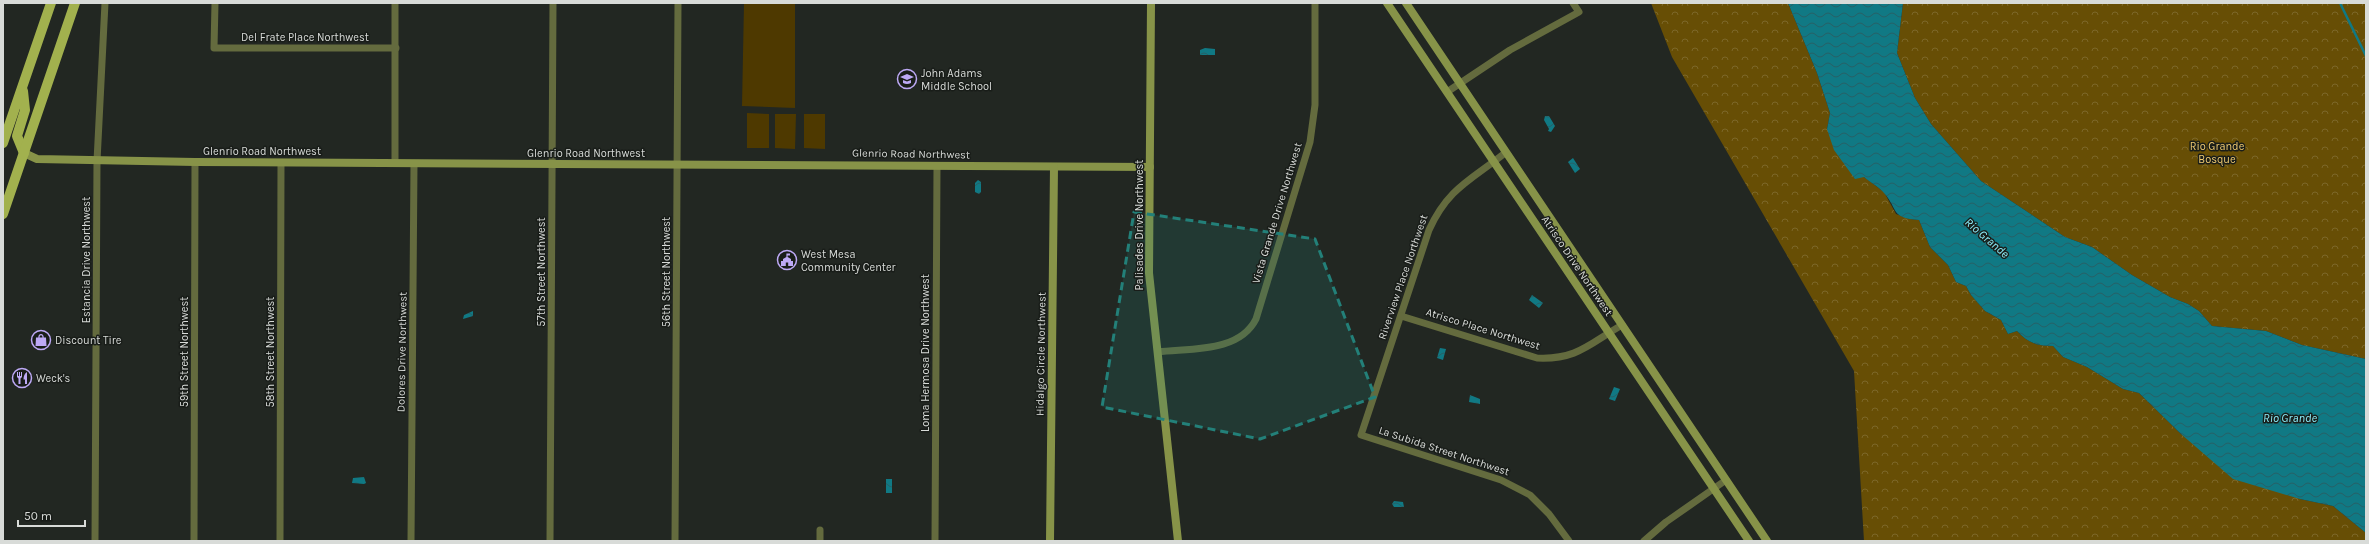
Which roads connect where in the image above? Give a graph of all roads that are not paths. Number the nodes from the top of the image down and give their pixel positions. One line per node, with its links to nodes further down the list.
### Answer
1 (51, 3): 15 (main road)
2 (76, 3): 18 (main road)
3 (105, 3): 20 (street, Estancia Drive Northwest)
4 (215, 3): 13 (street, Del Frate Place Northwest)
5 (395, 3): 13 (street)
6 (553, 3): 26 (street, 57th Street Northwest)
7 (678, 3): 27 (street, 56th Street Northwest)
8 (1151, 3): 30 (street, Palisades Drive Northwest)
9 (1315, 3): 35 (street, Vista Grande Drive Northwest)
10 (1406, 3): 14 (street, Atrisco Drive Northwest)
11 (1573, 3): 14 (street)
12 (1390, 4): 16 (street, Atrisco Drive Northwest)
13 (396, 48): 24 (street)
14 (1460, 84): 16 (street); 19 (street, Atrisco Drive Northwest)
15 (22, 89): 17 (main road); 18 (main road)
16 (1448, 92): 22 (street, Atrisco Drive Northwest)
17 (3, 143)
18 (24, 153): 20 (street, Glenrio Road Northwest); 31 (main road)
19 (1505, 153): 22 (street, Riverview Place Northwest); 33 (street, Atrisco Drive Northwest)
20 (97, 161): 21 (street, Glenrio Road Northwest); 40 (street, Estancia Drive Northwest)
21 (194, 162): 23 (street, Glenrio Road Northwest); 41 (street, 59th Street Northwest)
22 (1494, 162): 32 (street, Riverview Place Northwest); 34 (street, Atrisco Drive Northwest)
23 (281, 163): 24 (street, Glenrio Road Northwest); 42 (street, 58th Street Northwest)
24 (395, 163): 25 (street, Glenrio Road Northwest)
25 (414, 164): 26 (street, Glenrio Road Northwest); 43 (street, Dolores Drive Northwest)
26 (553, 164): 27 (street, Glenrio Road Northwest); 44 (street, 57th Street Northwest)
27 (678, 164): 28 (street, Glenrio Road Northwest); 45 (street, 56th Street Northwest)
28 (937, 166): 29 (street, Glenrio Road Northwest); 47 (street, Loma Hermosa Drive Northwest)
29 (1054, 167): 30 (street, Glenrio Road Northwest); 48 (street, Hidalgo Circle Northwest)
30 (1150, 167): 35 (street, Palisades Drive Northwest)
31 (3, 214)
32 (1401, 316): 34 (street, Atrisco Place Northwest); 36 (street, Riverview Place Northwest)
33 (1622, 325): 34 (street, Atrisco Place Northwest); 37 (street, Atrisco Drive Northwest)
34 (1608, 333): 38 (street, Atrisco Drive Northwest)
35 (1158, 352): 49 (street, Palisades Drive Northwest)
36 (1361, 435): 50 (street, La Subida Street Northwest)
37 (1726, 480): 38 (street); 53 (street, Atrisco Drive Northwest)
38 (1714, 488): 51 (street); 52 (street, Atrisco Drive Northwest)
39 (820, 530): 46 (street)
40 (95, 541)
41 (194, 541)
42 (280, 541)
43 (411, 541)
44 (550, 541)
45 (675, 541)
46 (820, 541)
47 (935, 541)
48 (1050, 541)
49 (1178, 541)
50 (1569, 541)
51 (1644, 541)
52 (1749, 541)
53 (1767, 541)

